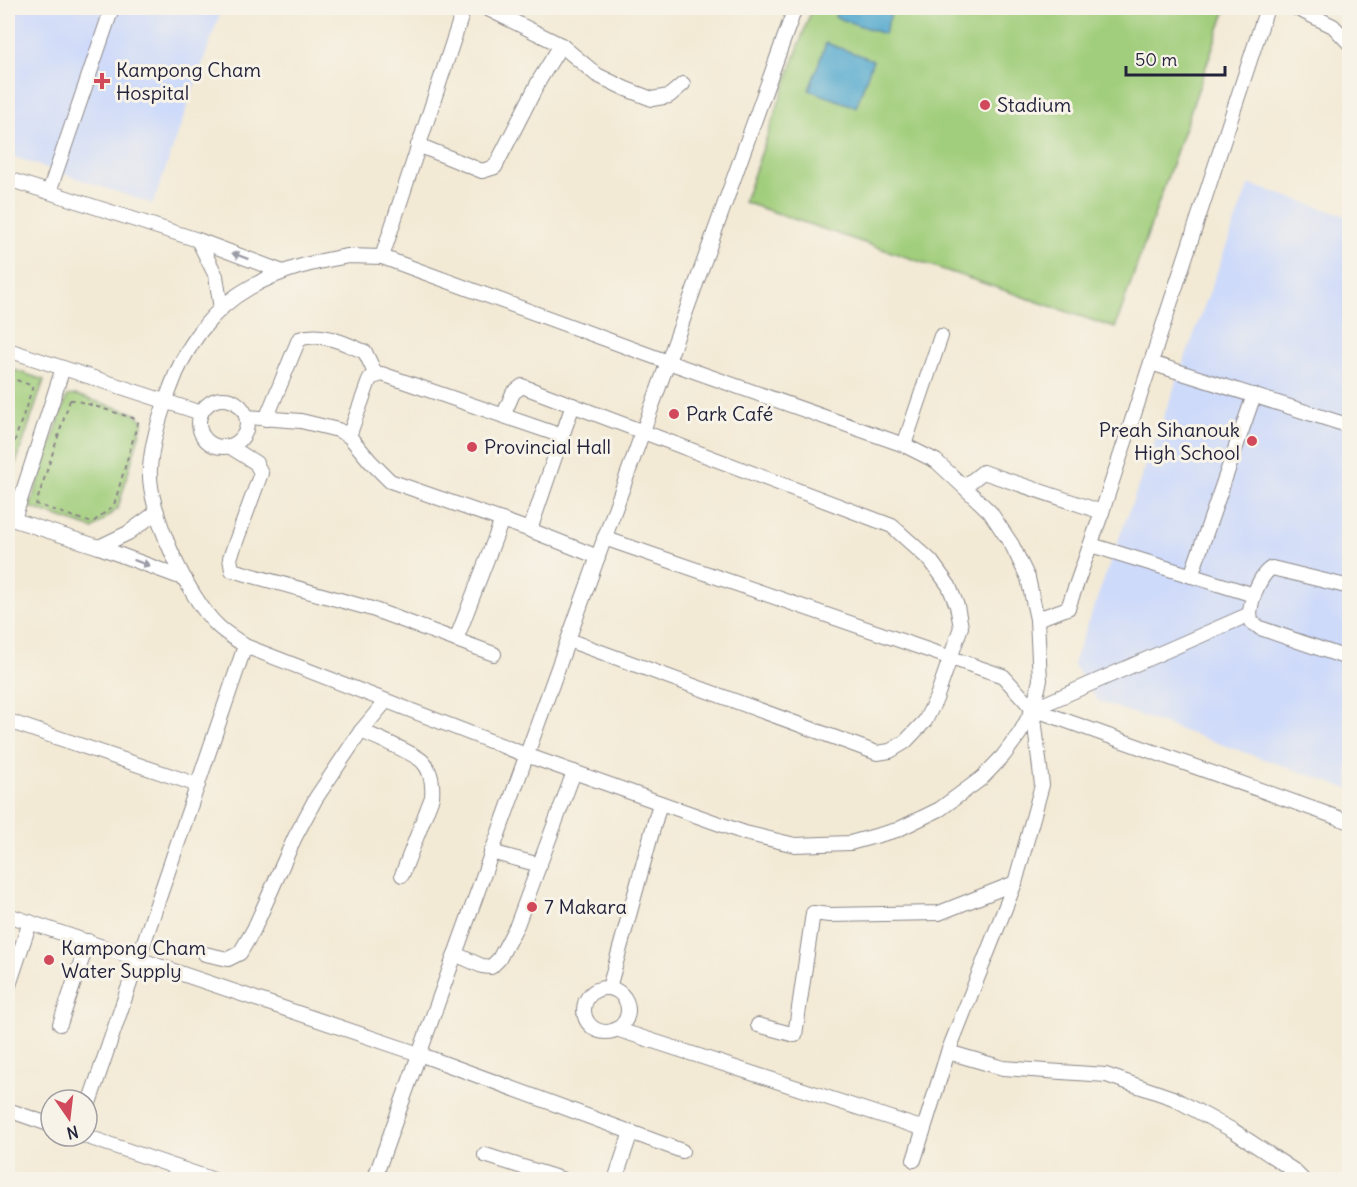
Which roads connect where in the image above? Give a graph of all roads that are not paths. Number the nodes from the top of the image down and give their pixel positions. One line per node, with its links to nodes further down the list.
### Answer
1 (112, 8): 13 (street)
2 (464, 8): 11 (street)
3 (486, 8): 7 (street)
4 (795, 8): 20 (street)
5 (1267, 8): 21 (street)
6 (1296, 8): 8 (street)
7 (514, 13): 9 (street)
8 (1350, 44)
9 (561, 45): 10 (street); 11 (street)
10 (683, 84)
11 (418, 145): 15 (street)
12 (8, 179): 13 (street)
13 (49, 192): 14 (street)
14 (198, 240): 16 (street, one-way to 14); 17 (street)
15 (382, 257): 16 (street); 20 (street)
16 (282, 272): 17 (street)
17 (221, 309): 25 (street)
18 (941, 336): 35 (street)
19 (8, 350): 22 (street)
20 (668, 362): 32 (street); 35 (street)
21 (1151, 363): 24 (street); 39 (street)
22 (63, 368): 25 (street); 40 (street)
23 (376, 375): 28 (street); 30 (street); 33 (street)
24 (1254, 395): 31 (street); 47 (street)
25 (165, 402): 27 (street); 38 (street)
26 (573, 405): 28 (street); 32 (street); 34 (street)
27 (201, 413): 29 (street); 36 (street)
28 (504, 414): 34 (street)
29 (247, 417): 30 (street); 36 (street)
30 (266, 418): 33 (street)
31 (1350, 426)
32 (642, 433): 43 (street); 57 (street)
33 (349, 436): 41 (street)
34 (562, 436): 42 (street)
35 (904, 445): 37 (street)
36 (229, 446): 53 (street)
37 (964, 487): 39 (street); 52 (street)
38 (157, 512): 45 (street); 48 (street)
39 (1102, 512): 44 (street)
40 (11, 518): 45 (street)
41 (502, 520): 42 (street); 53 (street)
42 (530, 530): 46 (street)
43 (604, 538): 46 (street); 57 (street)
44 (1091, 544): 47 (street); 52 (street)
45 (99, 547): 48 (street, one-way to 48)
46 (598, 557): 54 (street)
47 (1191, 576): 50 (street)
48 (185, 579): 55 (street)
49 (1350, 587): 50 (street)
50 (1254, 595): 51 (street)
51 (1250, 614): 58 (street); 60 (street)
52 (1037, 619): 60 (street)
53 (456, 640): 56 (street)
54 (568, 640): 57 (street); 63 (street)
55 (245, 646): 59 (street); 65 (street)
56 (494, 654)
57 (951, 658): 60 (street)
58 (1350, 659)
59 (386, 701): 62 (street); 63 (street)
60 (1033, 709): 66 (street); 67 (street); 71 (street)
61 (8, 721): 65 (street)
62 (361, 731): 70 (street); 75 (street)
63 (526, 755): 64 (street); 68 (street)
64 (574, 772): 66 (street); 69 (street)
65 (198, 785): 77 (street)
66 (660, 803): 79 (street)
67 (1350, 822)
68 (491, 852): 69 (street); 76 (street)
69 (540, 865): 76 (street)
70 (402, 875)
71 (1016, 883): 81 (street); 83 (street)
72 (8, 915): 73 (street)
73 (30, 922): 74 (street); 78 (street)
74 (88, 941): 77 (street); 80 (street)
75 (205, 954)
76 (455, 954): 84 (street)
77 (139, 958): 84 (street); 85 (street)
78 (8, 988)
79 (609, 988): 82 (street); 82 (street)
80 (60, 1024)
81 (758, 1025)
82 (616, 1029): 88 (street)
83 (948, 1052): 88 (street); 98 (street)
84 (419, 1054): 89 (street); 95 (street)
85 (94, 1088)
86 (8, 1110): 87 (street)
87 (39, 1121)
88 (924, 1129): 93 (street)
89 (631, 1132): 91 (street); 97 (street)
90 (99, 1141): 94 (street)
91 (682, 1151)
92 (485, 1155): 96 (street)
93 (914, 1160)
94 (214, 1179)
95 (374, 1179)
96 (564, 1179)
97 (615, 1179)
98 (1303, 1179)

